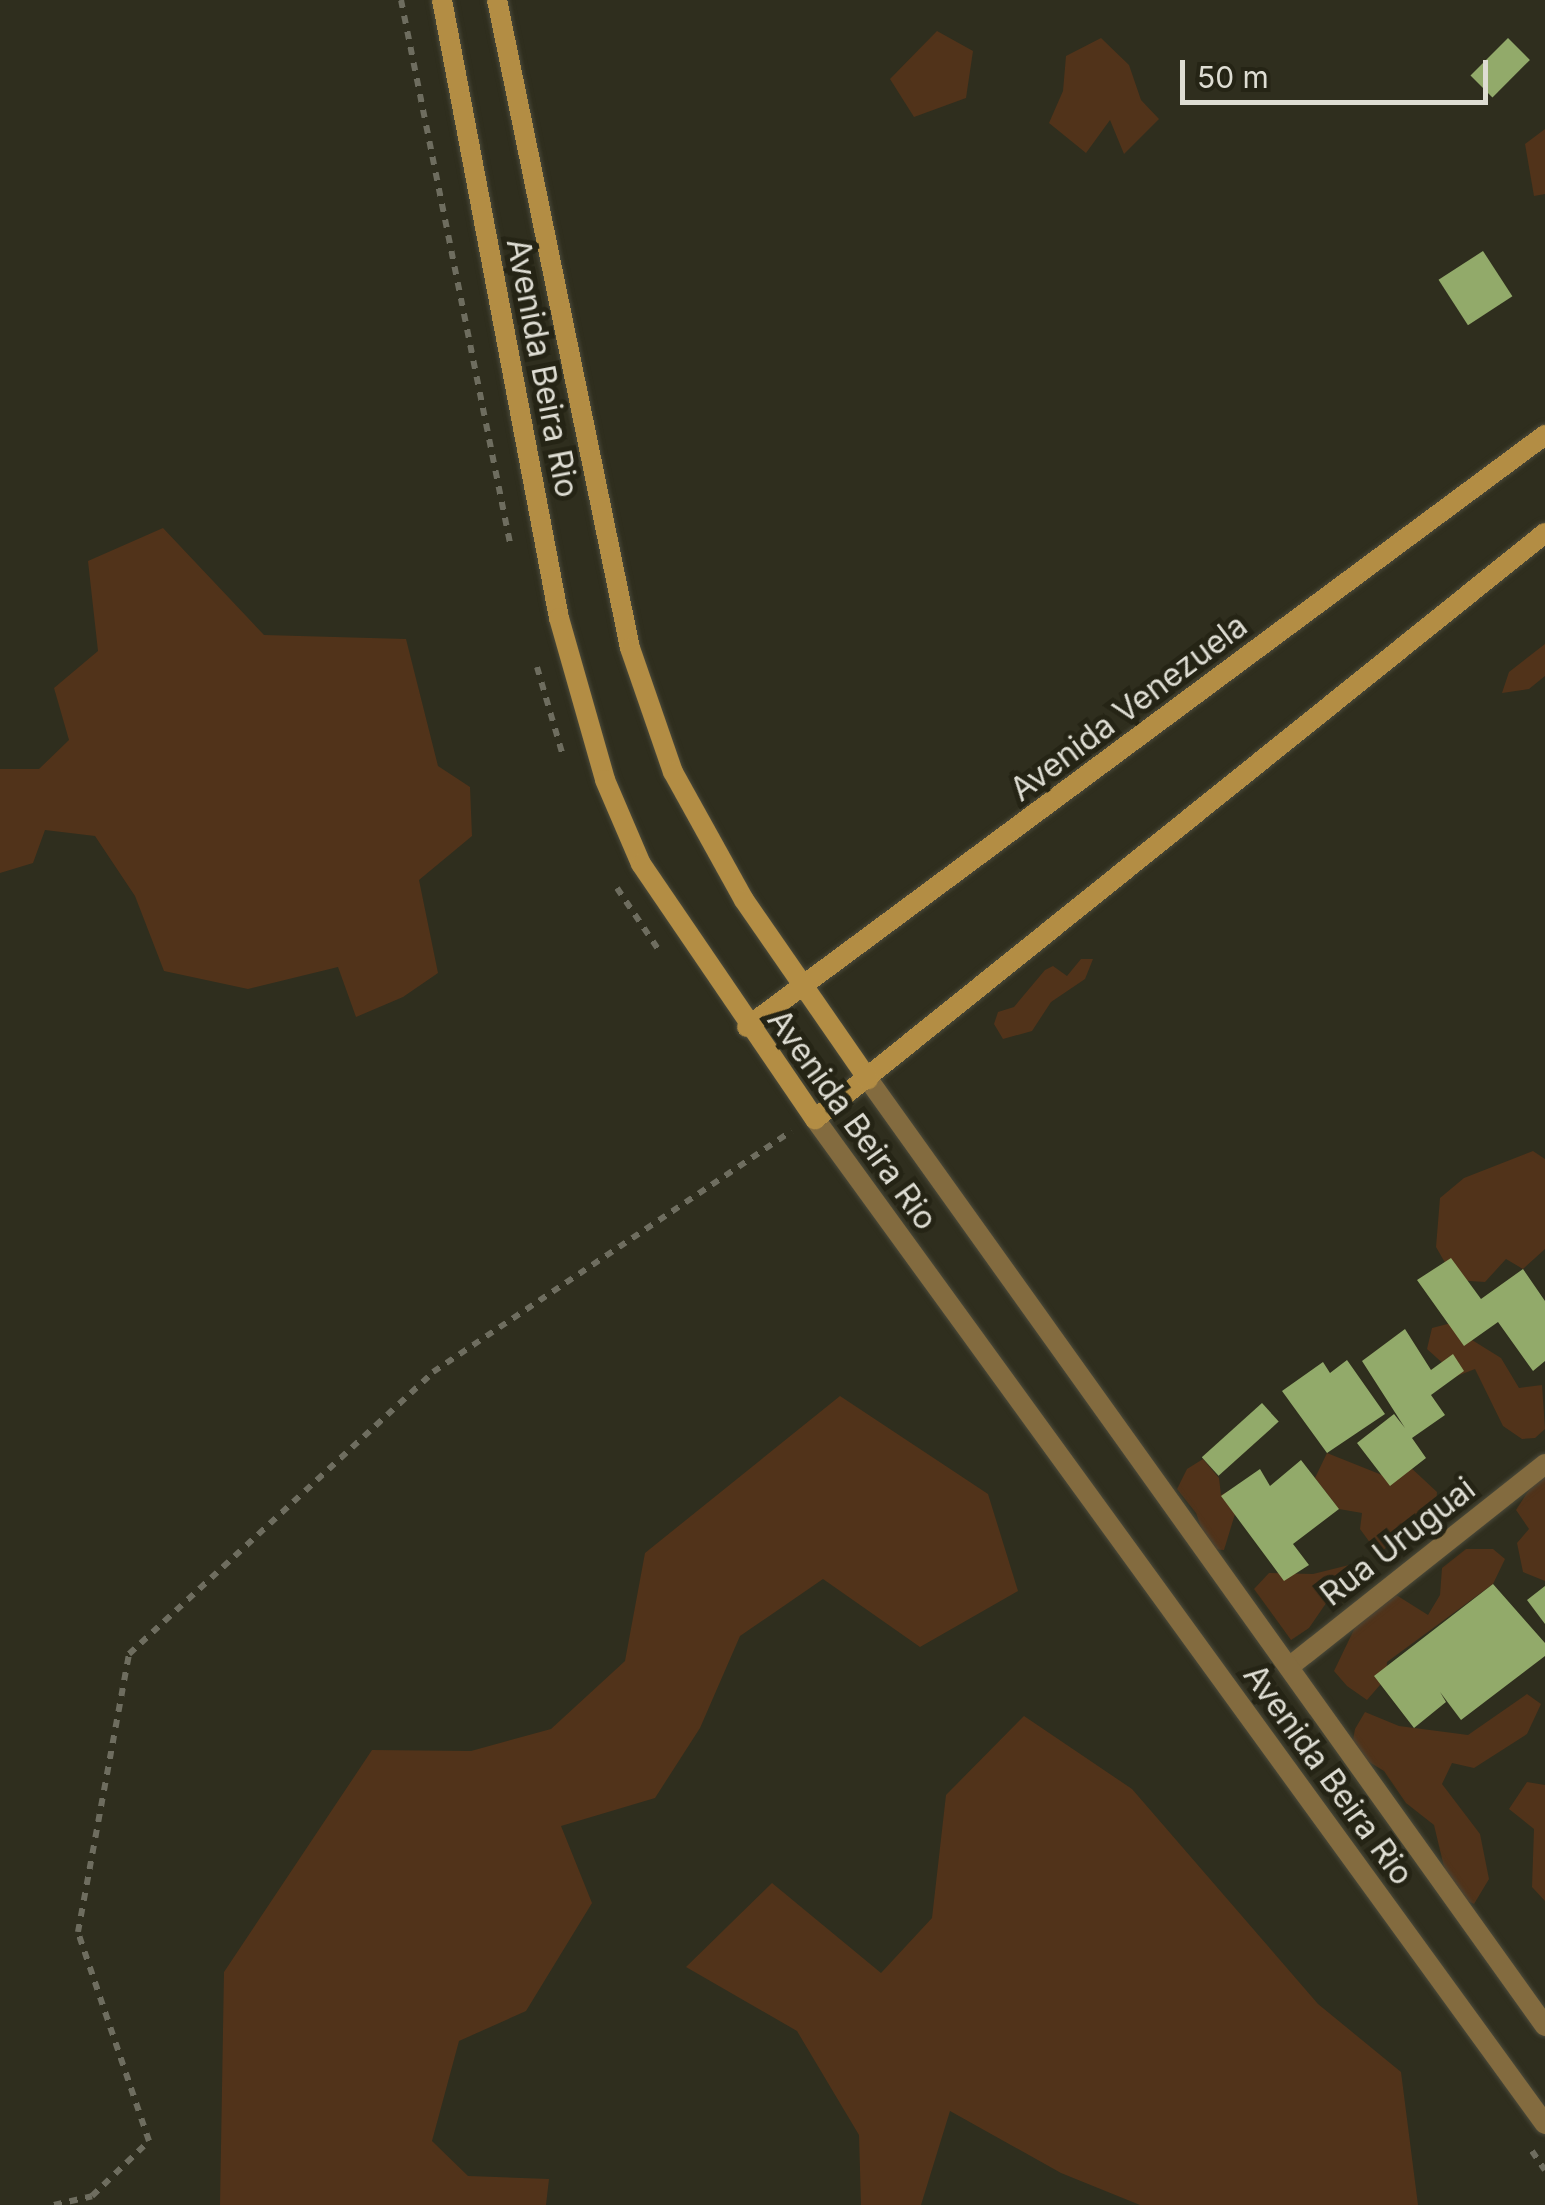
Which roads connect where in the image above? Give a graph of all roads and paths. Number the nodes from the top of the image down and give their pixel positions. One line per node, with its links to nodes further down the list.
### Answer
1 (442, 0): 6 (main road, Avenida Beira Rio)
2 (497, 0): 5 (main road, Avenida Beira Rio)
3 (1545, 435): 5 (main road, Avenida Venezuela)
4 (1545, 533): 7 (main road)
5 (801, 989): 6 (main road, Avenida Venezuela); 7 (main road, Avenida Beira Rio)
6 (747, 1028): 8 (main road, Avenida Beira Rio)
7 (868, 1079): 8 (main road); 10 (street, Avenida Beira Rio)
8 (815, 1119): 12 (street, Avenida Beira Rio); 13 (path)
9 (1545, 1464): 10 (street, Rua Uruguai)
10 (1289, 1667): 11 (street, Avenida Beira Rio)
11 (1545, 2026)
12 (1545, 2124)
13 (54, 2205)

